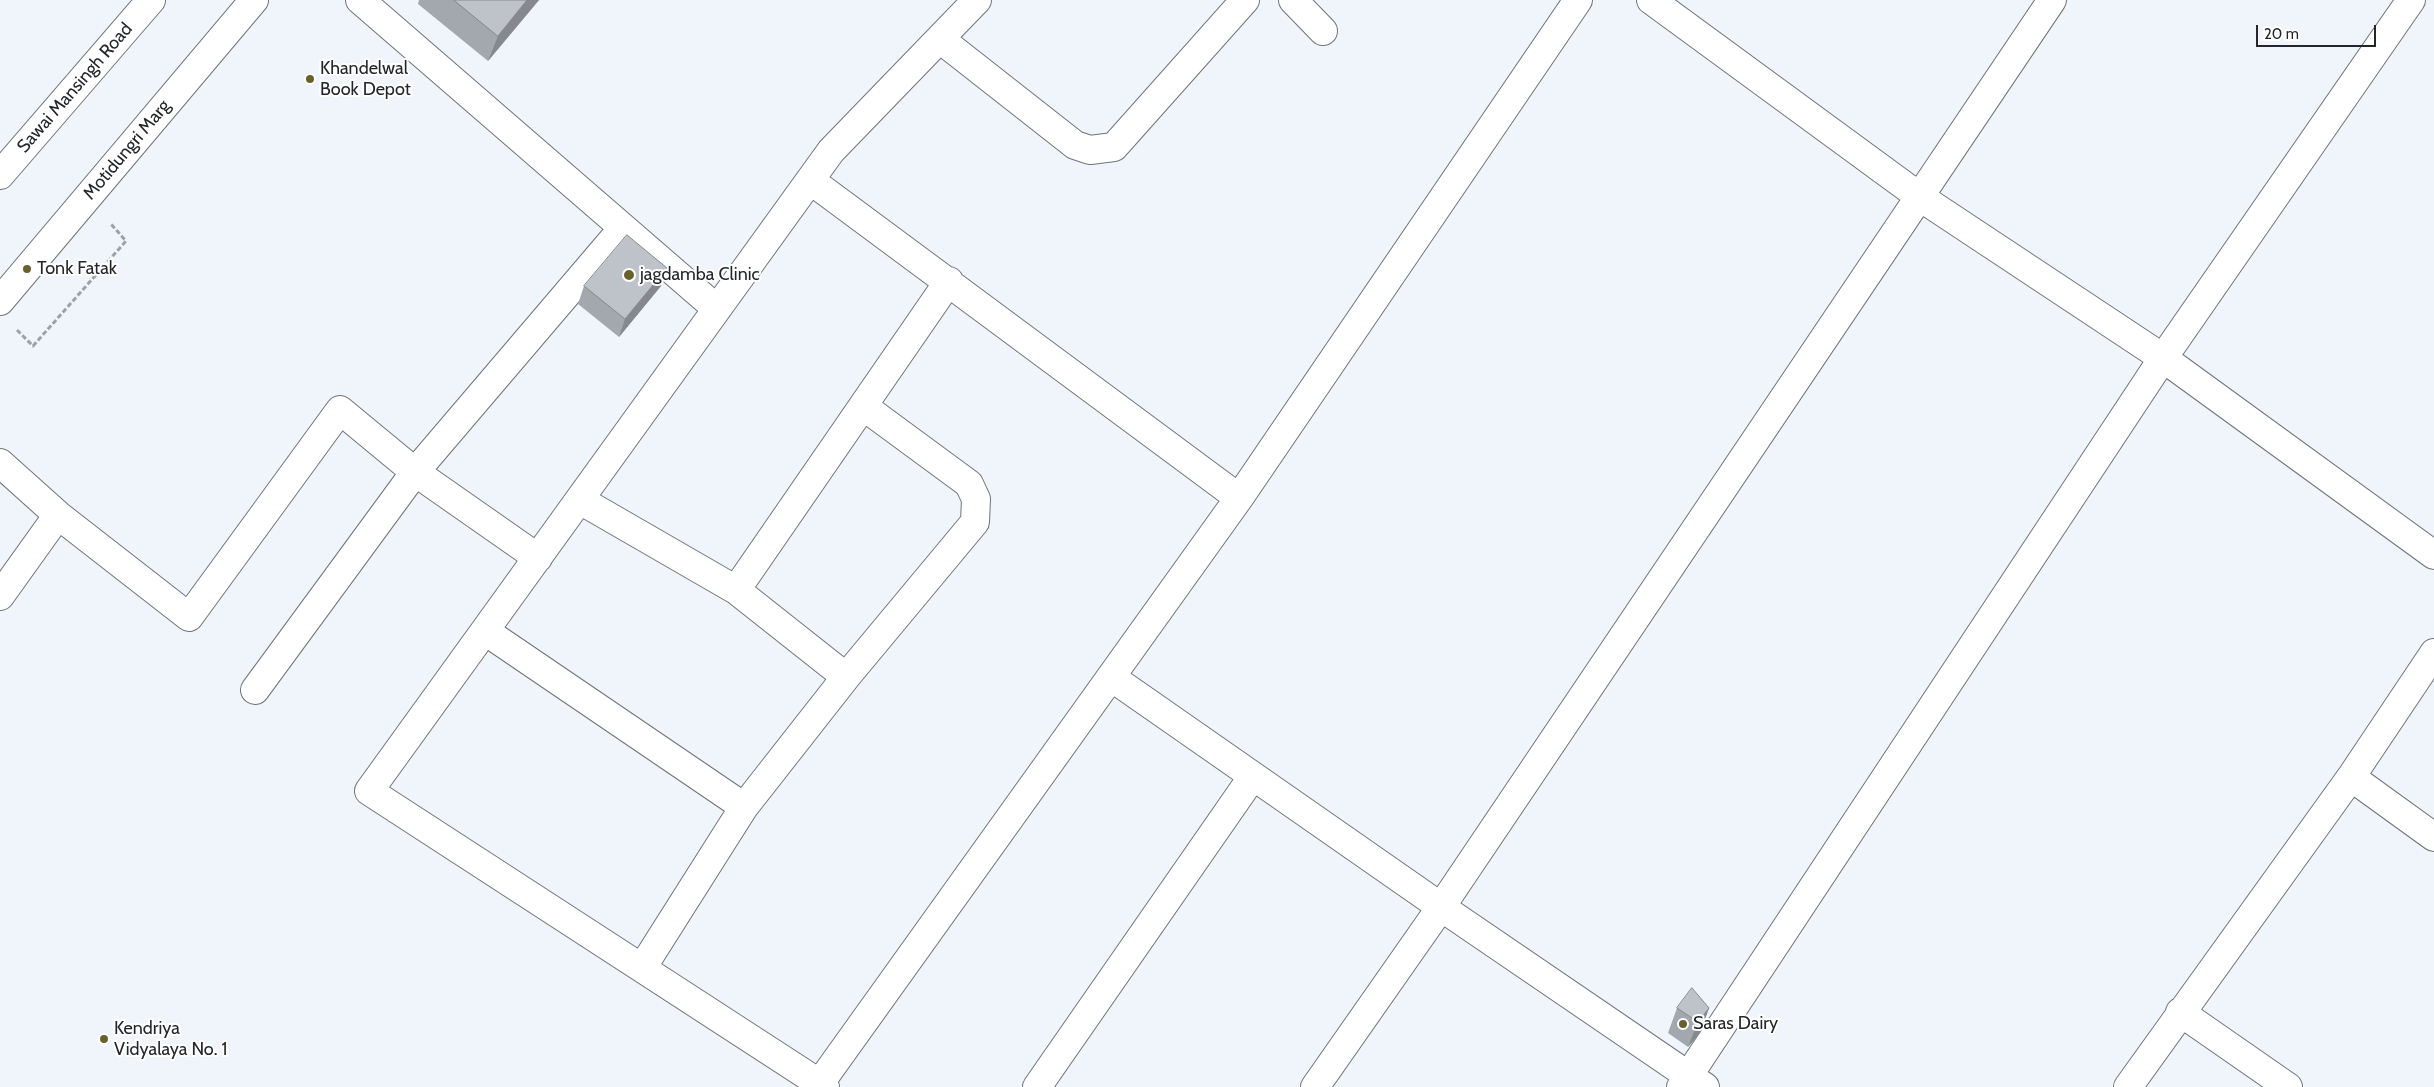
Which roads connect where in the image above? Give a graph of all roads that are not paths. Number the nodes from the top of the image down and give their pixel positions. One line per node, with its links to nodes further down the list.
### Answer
1 (151, 0): 13 (street, Sawai Mansingh Road)
2 (254, 0): 18 (street, Motidungri Marg)
3 (360, 0): 16 (street)
4 (977, 0): 12 (street)
5 (1245, 0): 12 (street)
6 (1293, 0): 11 (street)
7 (1578, 0): 24 (street)
8 (1651, 0): 15 (street)
9 (2052, 0): 15 (street)
10 (2411, 0): 20 (street)
11 (1323, 31)
12 (940, 39): 14 (street)
13 (0, 175)
14 (810, 180): 17 (street); 19 (street)
15 (1920, 197): 20 (street); 40 (street)
16 (623, 228): 19 (street); 23 (street)
17 (949, 281): 21 (street); 24 (street)
18 (0, 301)
19 (716, 309): 25 (street)
20 (2163, 358): 27 (street); 43 (street)
21 (863, 406): 29 (street); 33 (street)
22 (0, 463): 26 (street)
23 (415, 472): 26 (street); 28 (street); 35 (street)
24 (1239, 498): 34 (street)
25 (580, 500): 28 (street); 29 (street)
26 (58, 515): 30 (street)
27 (2434, 554)
28 (538, 558): 31 (street)
29 (736, 590): 33 (street)
30 (0, 596)
31 (485, 631): 38 (street); 41 (street)
32 (2434, 653): 37 (street)
33 (846, 677): 38 (street)
34 (1111, 677): 36 (street); 44 (street)
35 (255, 690)
36 (1253, 776): 40 (street); 45 (street)
37 (2351, 777): 39 (street); 42 (street)
38 (744, 807): 41 (street)
39 (2434, 836)
40 (1441, 907): 43 (street); 46 (street)
41 (642, 968): 44 (street)
42 (2180, 1012): 47 (street); 48 (street)
43 (1692, 1083)
44 (822, 1085)
45 (1037, 1087)
46 (1316, 1087)
47 (2128, 1087)
48 (2288, 1087)

